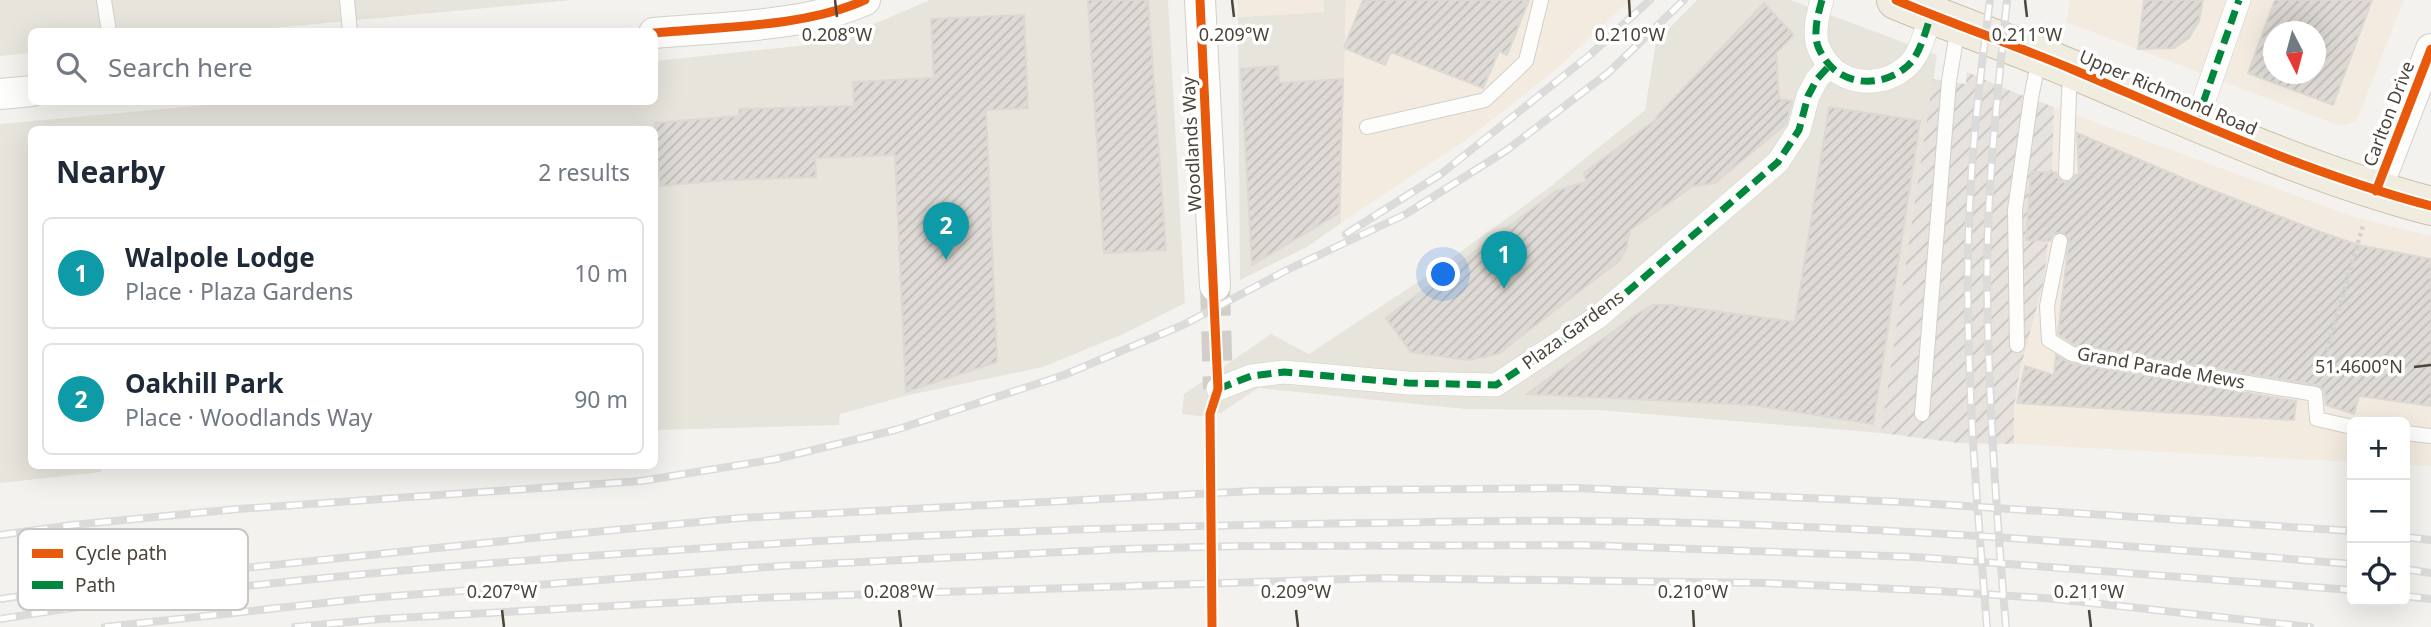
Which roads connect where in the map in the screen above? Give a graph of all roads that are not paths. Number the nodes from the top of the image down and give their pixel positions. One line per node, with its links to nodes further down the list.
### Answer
1 (104, 0): 10 (lane)
2 (347, 0): 11 (lane)
3 (865, 0): 12 (street)
4 (1200, 0): 24 (street, Woodlands Way)
5 (1541, 0): 19 (lane)
6 (1822, 0): 15 (street)
7 (1896, 0): 9 (highway, Upper Richmond Road)
8 (2239, 0): 18 (street)
9 (1944, 20): 14 (highway, Upper Richmond Road); 15 (street); 27 (lane)
10 (108, 28)
11 (350, 28)
12 (658, 33)
13 (2431, 49): 21 (street, Carlton Drive)
14 (2054, 62): 18 (highway, Upper Richmond Road); 20 (lane); 25 (lane)
15 (1829, 66): 26 (street, Plaza Gardens)
16 (28, 91): 17 (street)
17 (0, 94)
18 (2196, 123): 21 (highway, Upper Richmond Road)
19 (1367, 127)
20 (2066, 173)
21 (2374, 191): 22 (highway, Upper Richmond Road)
22 (2431, 206)
23 (2060, 241): 28 (lane, Grand Parade Mews)
24 (1215, 286)
25 (2017, 345)
26 (1218, 389)
27 (1922, 414)
28 (2347, 426)
29 (2410, 434): 30 (lane)
30 (2431, 436)

